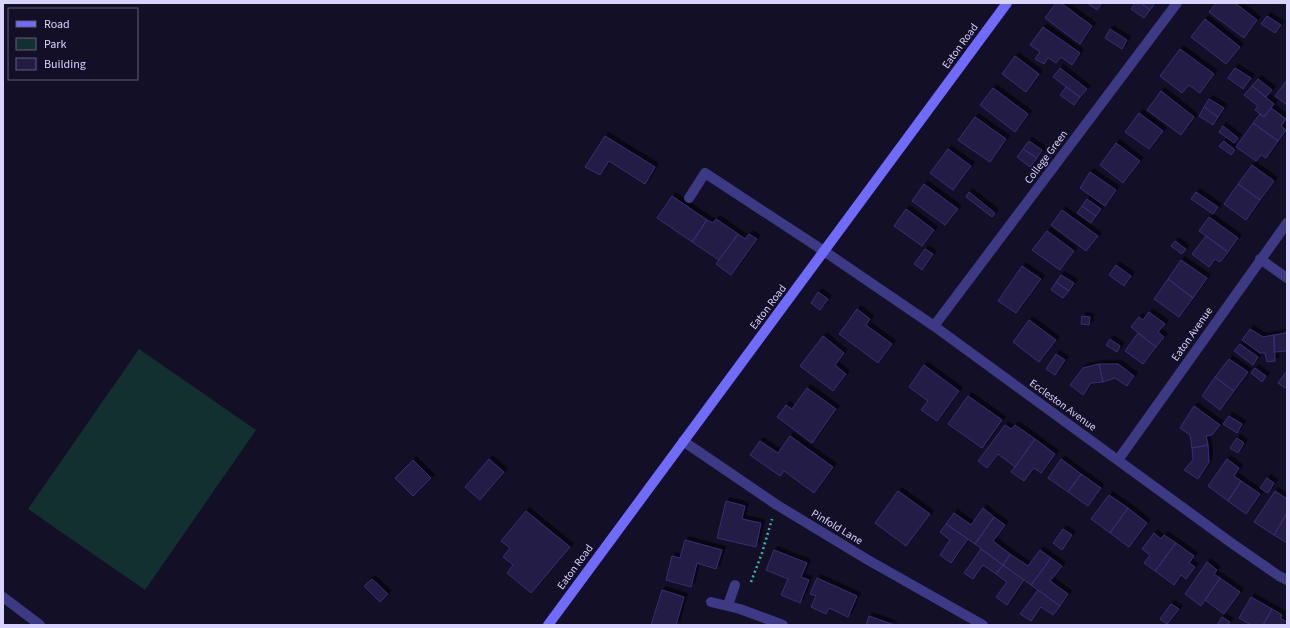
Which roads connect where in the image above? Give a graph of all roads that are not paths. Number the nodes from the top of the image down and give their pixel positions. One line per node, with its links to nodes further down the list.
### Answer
1 (1007, 3): 5 (street, Eaton Road)
2 (1177, 3): 8 (street, College Green)
3 (689, 198): 5 (street, Eccleston Avenue)
4 (1287, 223): 6 (street, Eaton Avenue)
5 (824, 251): 8 (street, Eccleston Avenue); 9 (street, Eaton Road)
6 (1260, 259): 7 (street); 10 (street, Eaton Avenue)
7 (1287, 278)
8 (934, 326): 10 (street, Eccleston Avenue)
9 (683, 441): 17 (street, Eaton Road); 19 (street, Pinfold Lane)
10 (1118, 460): 11 (street, Eccleston Avenue)
11 (1287, 580)
12 (735, 585): 15 (street)
13 (3, 597): 16 (street)
14 (710, 602): 15 (street)
15 (728, 605): 18 (street)
16 (40, 625)
17 (548, 625)
18 (783, 625)
19 (983, 625)

